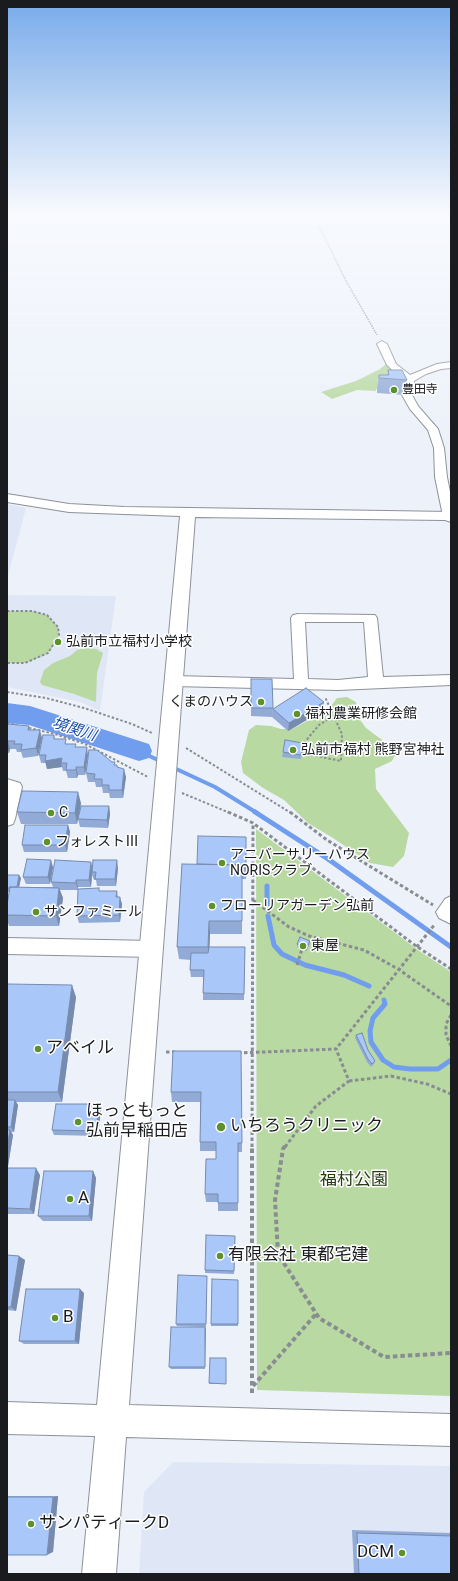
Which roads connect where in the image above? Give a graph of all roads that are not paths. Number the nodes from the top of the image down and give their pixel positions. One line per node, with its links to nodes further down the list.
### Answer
1 (382, 344): 3 (street)
2 (451, 365): 3 (street)
3 (409, 380): 6 (street)
4 (7, 498): 5 (street)
5 (188, 512): 6 (street); 8 (street)
6 (450, 516)
7 (451, 680): 9 (street)
8 (174, 681): 10 (street); 14 (street)
9 (376, 682): 10 (street); 10 (street)
10 (301, 684)
11 (7, 785): 12 (street)
12 (7, 819)
13 (7, 946): 14 (street)
14 (153, 949): 16 (street)
15 (7, 1418): 16 (street)
16 (112, 1421): 17 (street); 18 (street)
17 (451, 1430)
18 (99, 1574)

